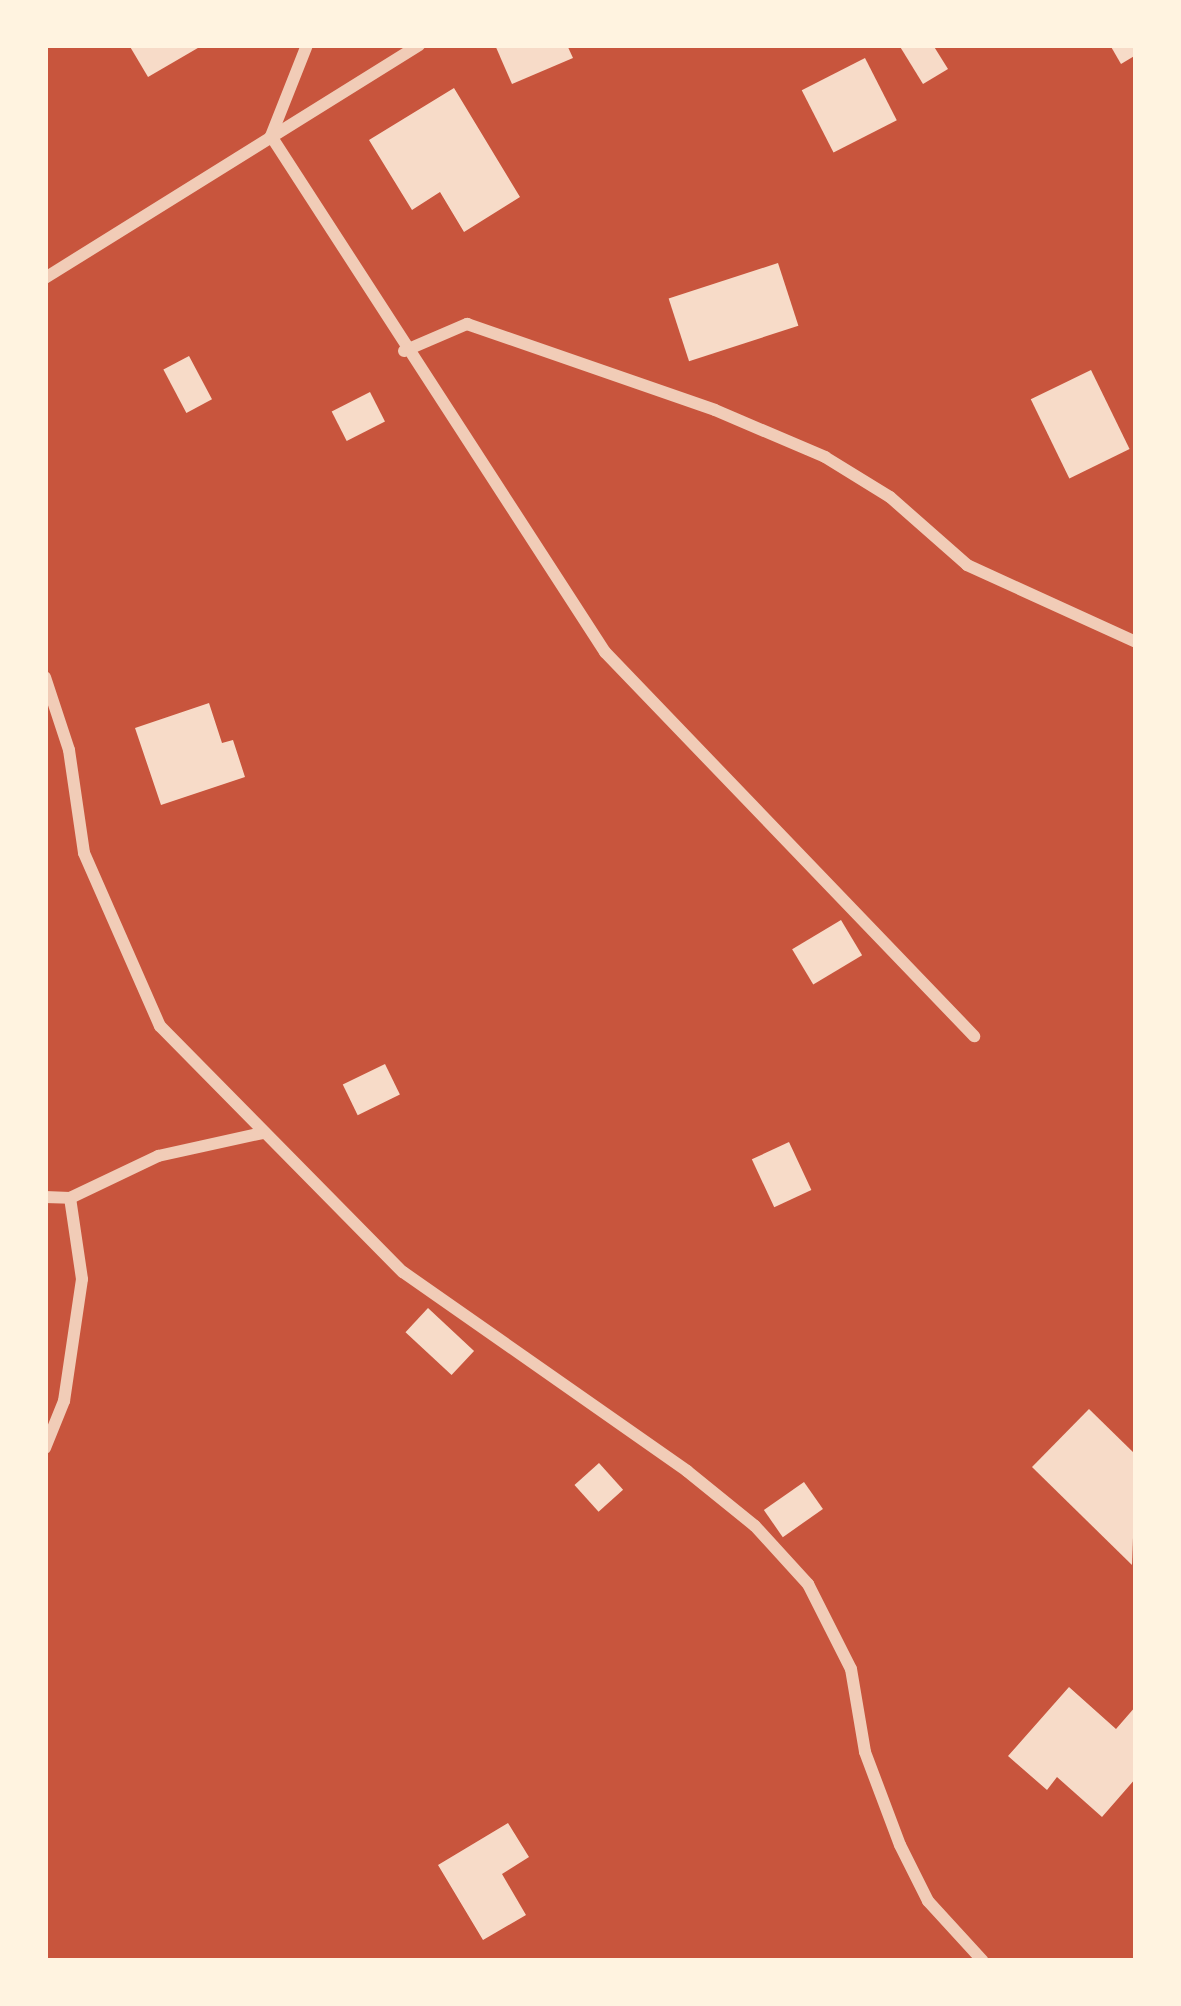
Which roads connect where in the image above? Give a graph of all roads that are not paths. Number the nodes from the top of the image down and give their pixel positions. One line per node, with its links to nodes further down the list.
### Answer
1 (308, 45): 3 (street)
2 (419, 45): 3 (street)
3 (272, 136): 4 (street); 5 (street)
4 (45, 278)
5 (404, 351): 6 (street); 8 (street)
6 (1136, 642)
7 (45, 677): 9 (street)
8 (974, 1036)
9 (263, 1133): 11 (street); 13 (street)
10 (45, 1197): 11 (street)
11 (70, 1198): 12 (street)
12 (45, 1448)
13 (975, 1957)

